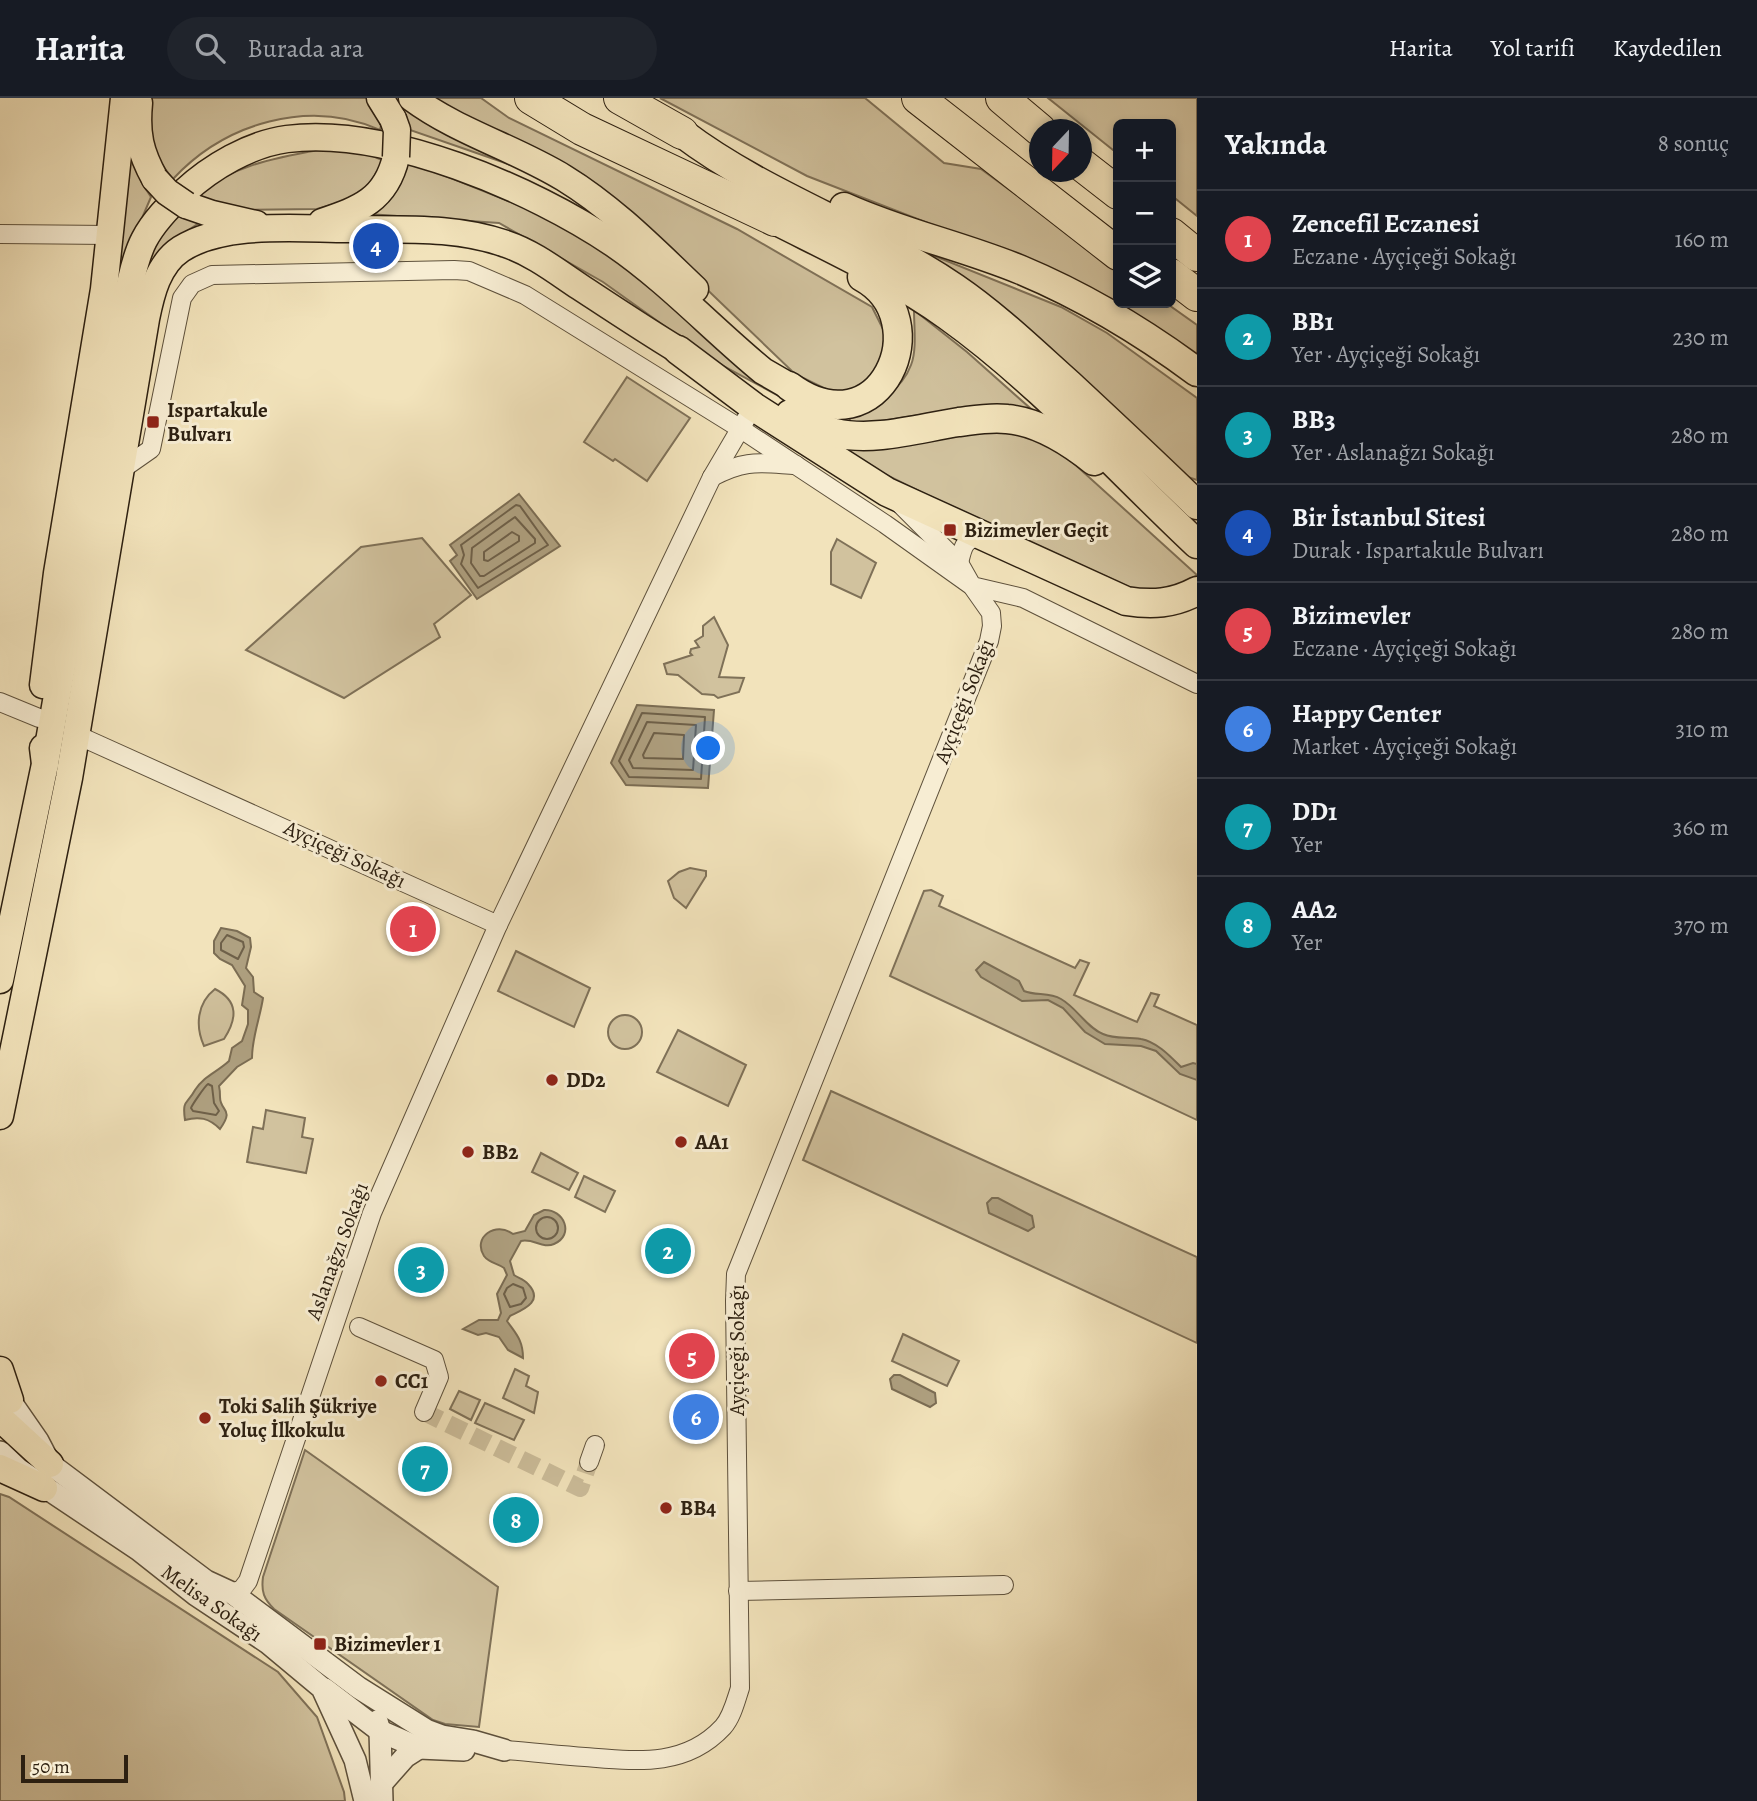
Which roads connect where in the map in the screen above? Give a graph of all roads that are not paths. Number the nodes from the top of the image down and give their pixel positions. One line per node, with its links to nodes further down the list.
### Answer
1 (124, 98): 19 (main road)
2 (139, 98): 16 (main road, bridge)
3 (412, 98): 29 (main road)
4 (531, 98): 14 (highway)
5 (620, 98): 11 (highway)
6 (918, 98): 21 (highway)
7 (952, 98): 17 (highway)
8 (1002, 98): 10 (highway)
9 (386, 109): 15 (main road, bridge)
10 (1029, 121)
11 (682, 133): 28 (highway); 36 (highway)
12 (1092, 173): 13 (highway)
13 (1113, 189)
14 (775, 220): 29 (highway); 34 (highway)
15 (304, 229): 16 (main road); 27 (main road)
16 (267, 230): 32 (main road)
17 (1113, 231)
18 (0, 234): 19 (street)
19 (110, 235): 44 (main road)
20 (1176, 238): 22 (highway)
21 (1113, 250)
22 (1197, 255)
23 (1176, 279): 25 (highway)
24 (1176, 292): 26 (highway)
25 (1197, 295)
26 (1197, 304)
27 (678, 350): 30 (highway); 34 (highway)
28 (1191, 369)
29 (789, 386): 46 (main road)
30 (747, 418): 31 (street, Ayçiçeği Sokağı); 32 (street, Ayçiçeği Sokağı); 33 (street); 35 (highway)
31 (796, 465): 33 (street); 40 (street, Ayçiçeği Sokağı)
32 (121, 470): 45 (main road)
33 (712, 477): 47 (street)
34 (1141, 491): 38 (highway)
35 (887, 492): 37 (highway); 39 (street)
36 (1191, 496)
37 (981, 536): 39 (street); 41 (highway)
38 (1197, 544)
39 (958, 563): 40 (street)
40 (972, 586): 42 (street); 58 (street, Ayçiçeği Sokağı)
41 (1197, 591)
42 (1197, 684)
43 (0, 702): 44 (street)
44 (39, 718): 46 (main road)
45 (76, 735): 47 (street, Ayçiçeği Sokağı); 49 (main road)
46 (45, 764): 48 (main road)
47 (498, 925): 59 (street, Aslanağzı Sokağı)
48 (0, 980)
49 (0, 1116)
50 (359, 1327): 53 (street)
51 (0, 1370): 52 (main road)
52 (4, 1401): 56 (main road)
53 (424, 1412)
54 (0, 1452): 56 (street, Melisa Sokağı)
55 (0, 1468): 56 (main road)
56 (47, 1476): 59 (street, Melisa Sokağı); 60 (street, Melisa Sokağı)
57 (1004, 1586): 58 (street)
58 (738, 1591): 64 (street, Ayçiçeği Sokağı)
59 (232, 1593): 61 (street, Melisa Sokağı)
60 (322, 1688): 62 (street, Ayçiçeği Sokağı); 66 (street, Melisa Sokağı)
61 (359, 1688): 62 (street); 64 (street, Ayçiçeği Sokağı)
62 (380, 1731): 63 (street, Ayçiçeği Sokağı); 65 (street)
63 (419, 1748): 64 (street, Ayçiçeği Sokağı); 65 (street)
64 (504, 1750)
65 (382, 1792)
66 (365, 1801)

